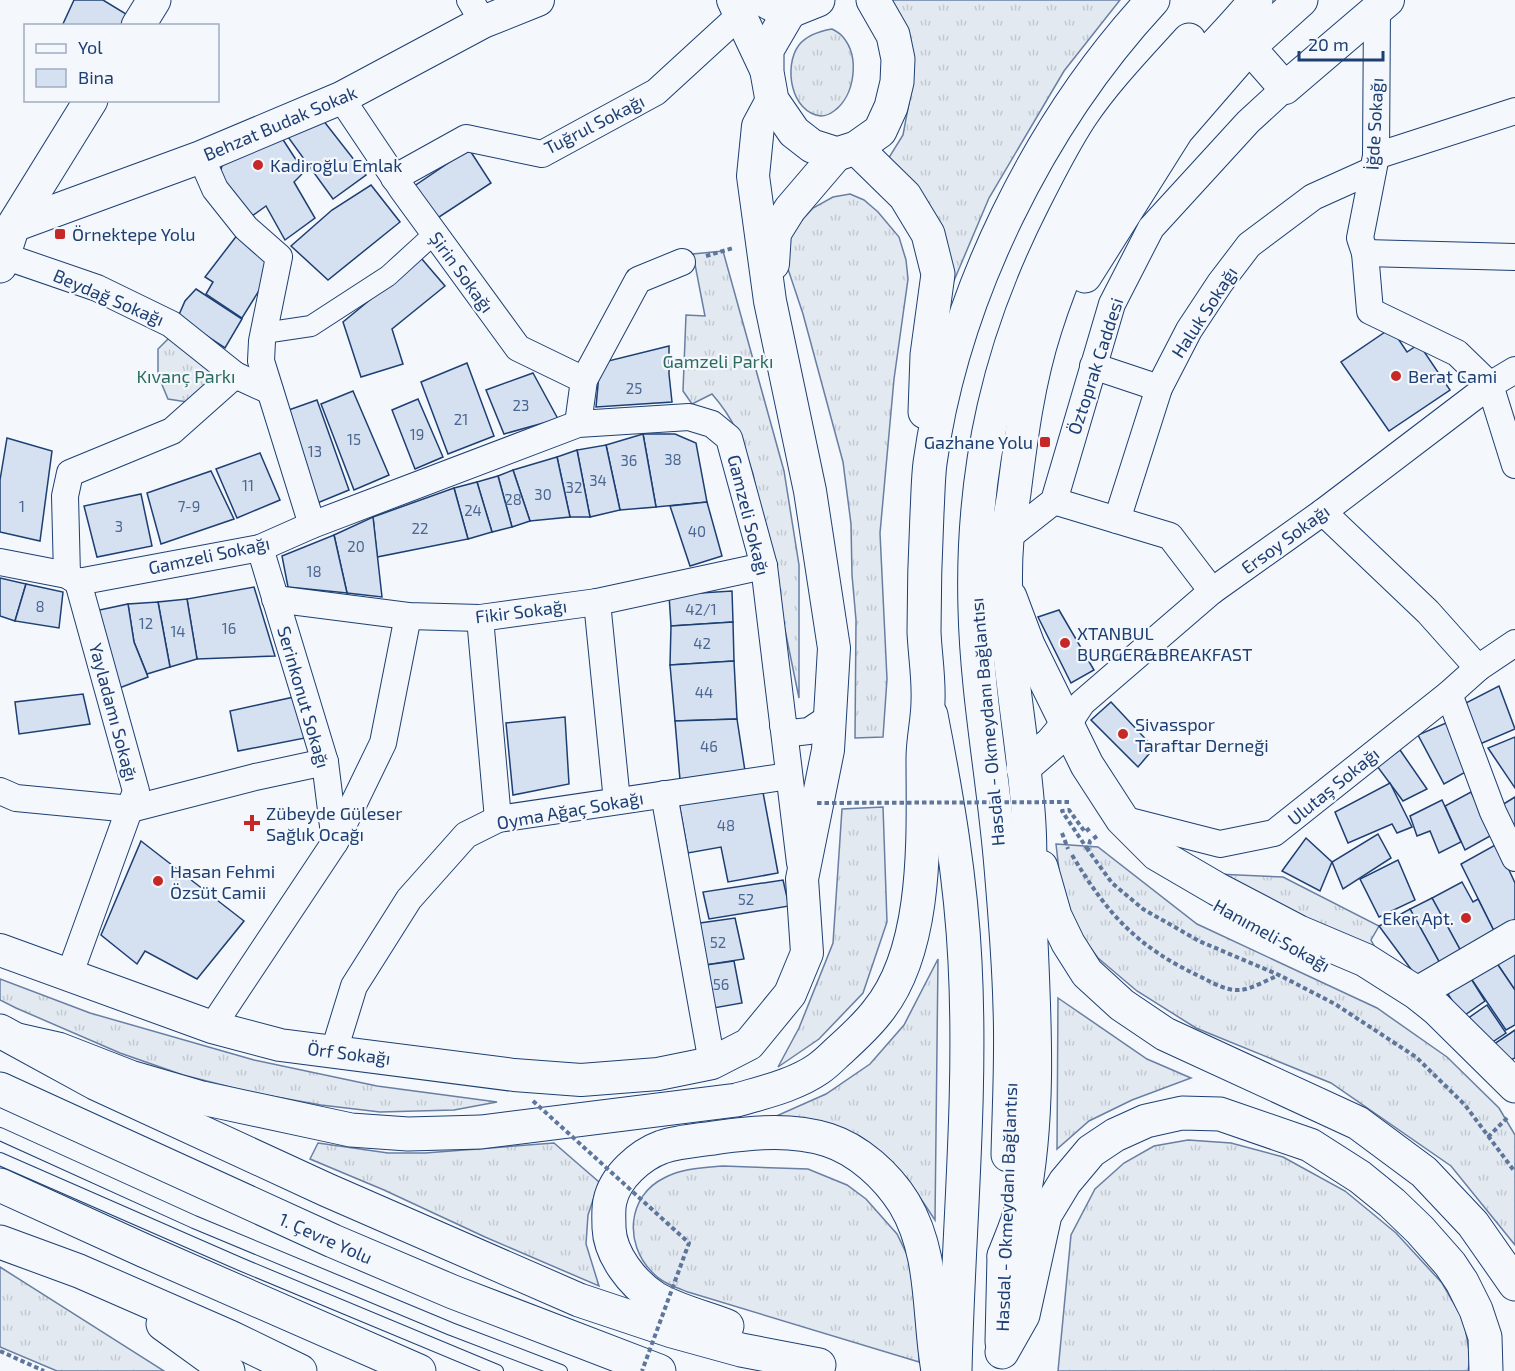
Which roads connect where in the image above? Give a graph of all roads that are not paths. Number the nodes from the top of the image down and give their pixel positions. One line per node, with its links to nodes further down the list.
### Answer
1 (154, 0): 12 (main road)
2 (538, 0): 11 (street, Behzat Budak Sokak)
3 (847, 0): 10 (main road)
4 (1153, 0): 39 (main road)
5 (1228, 0): 91 (main road, Hasdal - Okmeydanı Bağlantısı)
6 (1256, 0): 33 (main road)
7 (1301, 0): 13 (main road)
8 (1383, 4): 15 (street, Öztoprak Caddesi); 21 (street, İğde Sokağı)
9 (775, 5): 14 (street); 14 (main road); 22 (street, Tuğrul Sokağı)
10 (877, 8): 19 (main road)
11 (477, 11): 16 (street, Behzat Budak Sokak)
12 (139, 24)
13 (1249, 47): 15 (street); 33 (main road)
14 (770, 86): 19 (main road); 28 (street)
15 (1286, 88): 30 (street, Öztoprak Caddesi)
16 (341, 98): 20 (street, Behzat Budak Sokak); 22 (street, Şirin Sokağı)
17 (90, 102): 24 (main road)
18 (1515, 111): 21 (street, Haluk Sokağı)
19 (846, 151): 28 (street); 39 (main road)
20 (201, 157): 24 (street, Behzat Budak Sokak); 29 (street)
21 (1374, 163): 25 (street, İğde Sokağı); 36 (street, Haluk Sokağı)
22 (394, 178): 23 (street, Şirin Sokağı)
23 (434, 234): 29 (street); 34 (street, Şirin Sokağı)
24 (4, 251): 32 (street, Beydağ Sokağı)
25 (1365, 254): 26 (street); 35 (street, İğde Sokağı)
26 (1515, 257)
27 (682, 262): 34 (street)
28 (770, 301): 60 (street)
29 (264, 333): 37 (street)
30 (1093, 366): 36 (street); 41 (street, Öztoprak Caddesi)
31 (1515, 370): 35 (street, Ersoy Sokağı)
32 (235, 375): 37 (street, Beydağ Sokağı); 49 (street, Yayladamı Sokağı)
33 (1032, 379): 45 (main road)
34 (584, 381): 38 (street)
35 (1490, 385): 40 (street); 42 (street, Ersoy Sokağı)
36 (1159, 388): 43 (street, Haluk Sokağı)
37 (270, 391): 44 (street)
38 (578, 424): 44 (street, Gamzeli Sokağı); 48 (street, Gamzeli Sokağı)
39 (930, 465): 59 (main road)
40 (1515, 465)
41 (1054, 501): 43 (street); 45 (street)
42 (1323, 512): 51 (street, Ersoy Sokağı); 57 (street)
43 (1117, 520): 51 (street)
44 (312, 525): 46 (street, Gamzeli Sokağı)
45 (1007, 538): 50 (main road)
46 (260, 548): 49 (street, Gamzeli Sokağı); 52 (street, Serinkonut Sokağı)
47 (0, 562): 49 (street, Gamzeli Sokağı)
48 (764, 566): 53 (street, Fikir Sokağı); 61 (street, Gamzeli Sokağı)
49 (72, 578): 69 (street, Yayladamı Sokağı)
50 (1006, 587): 62 (main road, Hanımeli Sokağı); 64 (main road)
51 (1212, 591): 62 (street, Ersoy Sokağı)
52 (275, 598): 54 (street, Fikir Sokağı); 63 (street, Serinkonut Sokağı)
53 (597, 602): 55 (street, Fikir Sokağı); 68 (street)
54 (408, 616): 55 (street, Fikir Sokağı); 73 (street)
55 (480, 618): 70 (street)
56 (1515, 643): 57 (street, Ulutaş Sokağı)
57 (1478, 668): 58 (street, Ulutaş Sokağı)
58 (1449, 694): 72 (street, Ulutaş Sokağı); 74 (street)
59 (928, 701): 81 (main road); 102 (main road)
60 (830, 717): 61 (street); 75 (street)
61 (783, 725): 65 (street, Gamzeli Sokağı)
62 (1060, 734): 64 (main road); 72 (main road, Hanımeli Sokağı)
63 (325, 762): 69 (street); 73 (street, Serinkonut Sokağı)
64 (1023, 768): 71 (main road)
65 (789, 776): 67 (street, Oyma Ağaç Sokağı); 75 (street, Gamzeli Sokağı)
66 (0, 791): 69 (street)
67 (664, 794): 68 (street, Oyma Ağaç Sokağı); 83 (street)
68 (617, 801): 70 (street, Oyma Ağaç Sokağı)
69 (130, 809): 78 (street, Yayladamı Sokağı)
70 (498, 819): 82 (street, Oyma Ağaç Sokağı)
71 (1048, 822): 91 (main road); 92 (main road)
72 (1101, 829): 79 (main road, Hanımeli Sokağı)
73 (335, 842): 80 (street)
74 (1515, 858)
75 (802, 879): 83 (street, Gamzeli Sokağı)
76 (1515, 936): 79 (street)
77 (0, 950): 78 (street, Örf Sokağı)
78 (69, 976): 80 (street, Örf Sokağı)
79 (1407, 998): 84 (main road, Hanımeli Sokağı); 86 (main road, Hanımeli Sokağı)
80 (212, 1027): 82 (street, Örf Sokağı)
81 (9, 1036): 94 (main road)
82 (334, 1051): 83 (street, Örf Sokağı)
83 (712, 1063)
84 (1515, 1086)
85 (0, 1089): 100 (main road, 1. Çevre Yolu)
86 (1515, 1111)
87 (0, 1134): 99 (lane)
88 (0, 1158): 98 (lane)
89 (0, 1185): 97 (main road)
90 (12, 1246): 95 (main road); 96 (main road)
91 (1004, 1256): 93 (main road, Hasdal - Okmeydanı Bağlantısı)
92 (1515, 1284)
93 (1001, 1361): 103 (main road)
94 (827, 1368): 101 (main road)
95 (228, 1371)
96 (300, 1371)
97 (419, 1371)
98 (497, 1371)
99 (561, 1371)
100 (659, 1371)
101 (938, 1371)
102 (955, 1371)
103 (1486, 1371)

